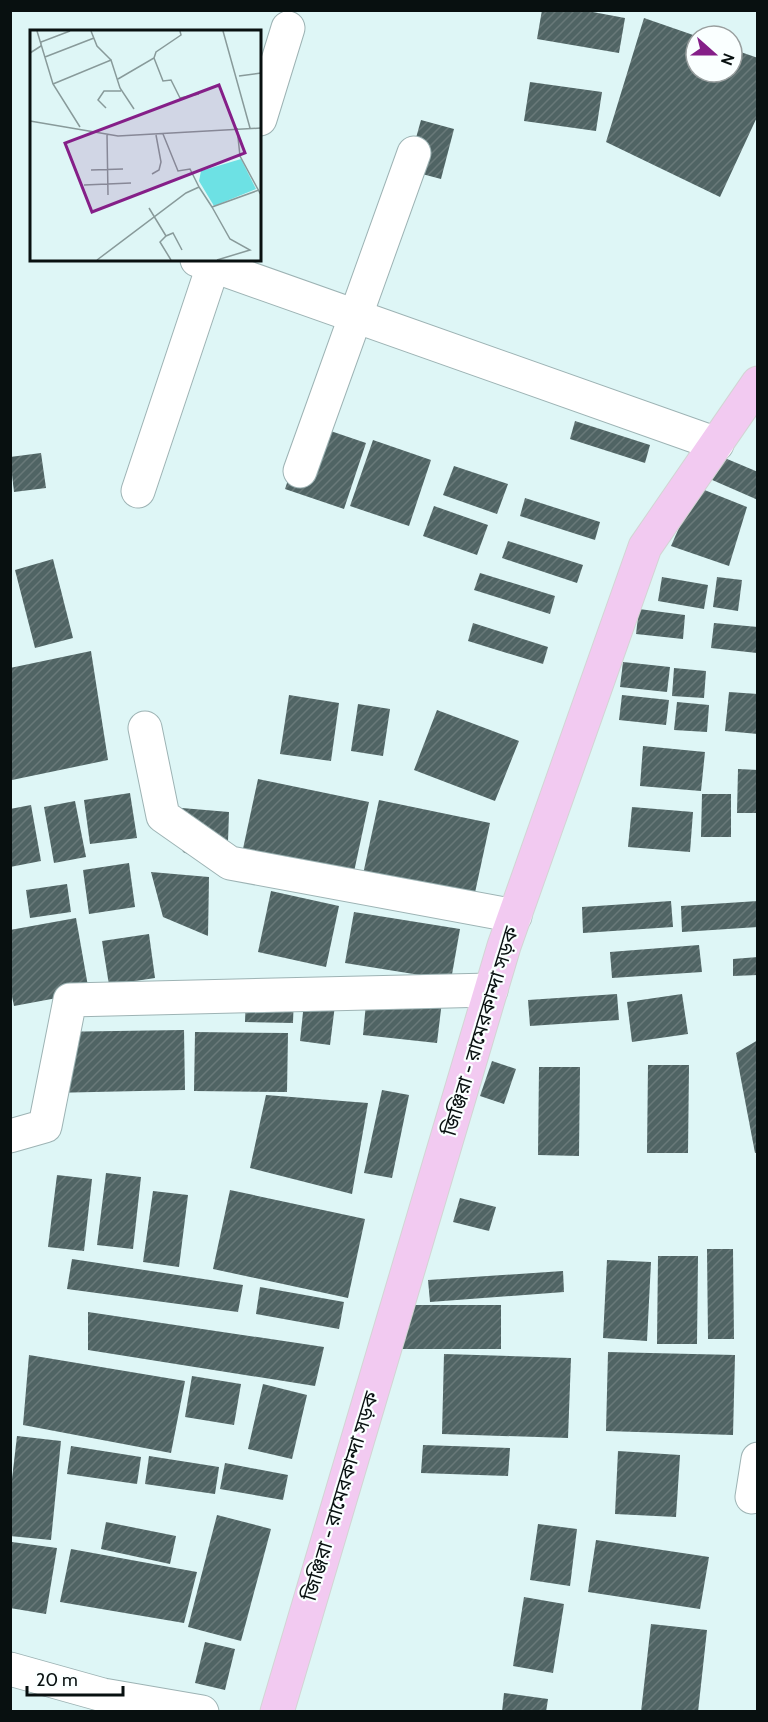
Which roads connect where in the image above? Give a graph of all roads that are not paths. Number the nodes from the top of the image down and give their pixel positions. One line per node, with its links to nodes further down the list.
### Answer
1 (288, 28): 2 (street)
2 (261, 116)
3 (414, 153): 5 (street)
4 (209, 262): 5 (street); 9 (street)
5 (354, 315): 7 (street); 8 (street)
6 (758, 383): 7 (main road, জিঞ্জিরা - রামেরকান্দা সড়ক)
7 (717, 444): 11 (main road, জিঞ্জিরা - রামেরকান্দা সড়ক)
8 (300, 471)
9 (138, 490)
10 (144, 728): 11 (street)
11 (515, 916): 12 (main road, জিঞ্জিরা - রামেরকান্দা সড়ক)
12 (491, 990): 13 (street); 18 (main road, জিঞ্জিরা - রামেরকান্দা সড়ক)
13 (10, 1136)
14 (758, 1459): 15 (street)
15 (752, 1497)
16 (10, 1669): 17 (street)
17 (201, 1712)
18 (277, 1712)

